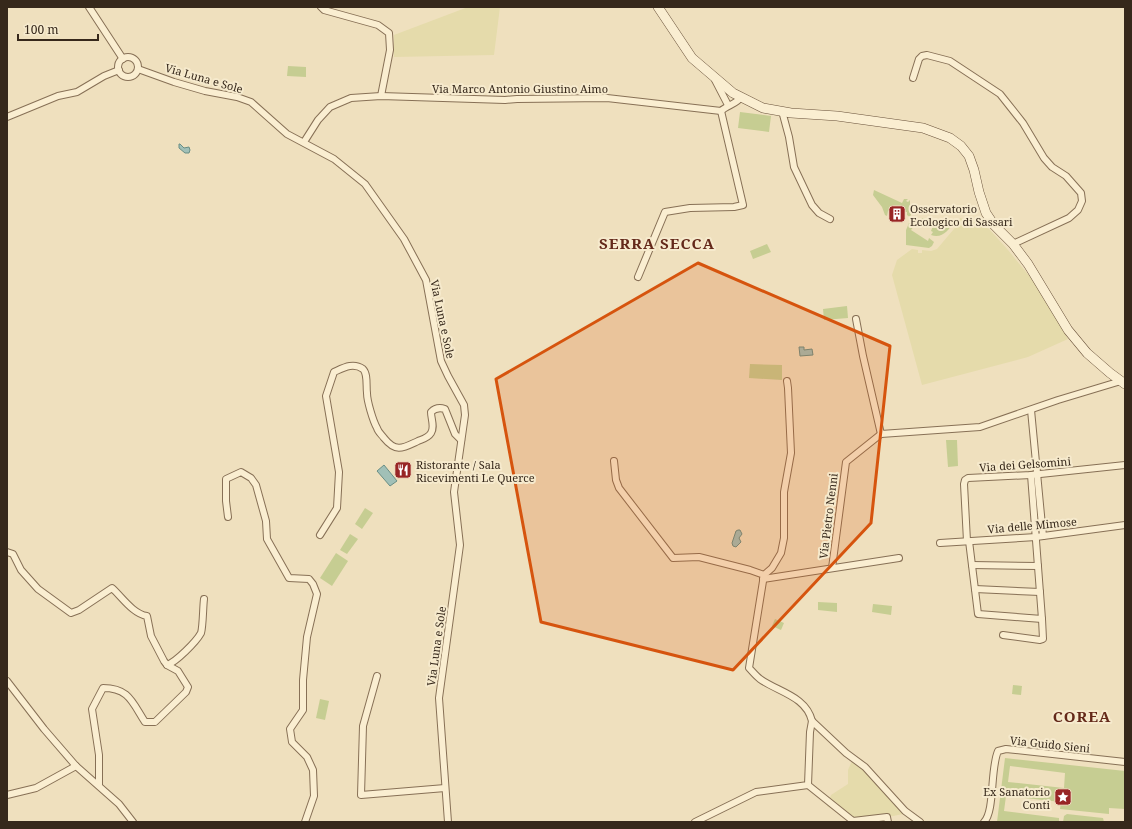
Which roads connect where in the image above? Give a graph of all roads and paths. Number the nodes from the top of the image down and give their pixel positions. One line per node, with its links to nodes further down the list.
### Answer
1 (89, 7): 4 (street)
2 (321, 7): 10 (street)
3 (658, 7): 7 (main road)
4 (123, 59): 5 (street); 6 (street)
5 (138, 69): 6 (street); 15 (street, Via Luna e Sole)
6 (119, 70): 14 (street)
7 (713, 77): 9 (main road); 11 (street)
8 (913, 78): 17 (street)
9 (737, 95): 11 (street); 13 (main road)
10 (381, 96): 12 (street, Via Marco Antonio Giustino Aimo); 15 (street, Via Marco Antonio Giustino Aimo)
11 (728, 105): 12 (street)
12 (722, 111): 18 (street)
13 (782, 111): 16 (street); 17 (main road)
14 (7, 117)
15 (304, 142): 24 (street, Via Luna e Sole)
16 (830, 219)
17 (1013, 244): 21 (main road)
18 (638, 277)
19 (856, 320): 23 (street)
20 (786, 381): 40 (street)
21 (1123, 383): 22 (street)
22 (1031, 410): 23 (street); 27 (street)
23 (881, 434): 39 (street, Via Pietro Nenni)
24 (461, 440): 30 (street); 54 (street, Via Luna e Sole)
25 (614, 461): 40 (street)
26 (1125, 465): 27 (street, Via dei Gelsomini)
27 (1035, 474): 31 (street); 32 (street); 33 (street, Via dei Gelsomini)
28 (228, 517): 58 (street)
29 (1125, 525): 31 (street, Via delle Mimose)
30 (320, 535)
31 (1043, 536): 32 (street, Via delle Mimose)
32 (1036, 537): 33 (street, Via delle Mimose); 38 (street)
33 (968, 541): 34 (street, Via delle Mimose); 37 (street)
34 (940, 543)
35 (7, 552): 46 (street)
36 (899, 558): 39 (street)
37 (972, 565): 38 (street); 41 (street)
38 (1038, 566): 42 (street)
39 (832, 568): 40 (street, Via Pietro Nenni)
40 (764, 577): 49 (street)
41 (975, 589): 42 (street); 44 (street)
42 (1040, 592): 44 (street)
43 (204, 599): 46 (street)
44 (1042, 619): 45 (street)
45 (1003, 635)
46 (167, 665): 53 (street)
47 (377, 676): 54 (street)
48 (7, 681): 51 (street)
49 (812, 720): 52 (street); 61 (street)
50 (1125, 762): 62 (street, Via Guido Sieni)
51 (76, 766): 53 (street); 55 (street)
52 (808, 784): 56 (street); 60 (street)
53 (98, 785): 57 (street)
54 (445, 788): 59 (street, Via Luna e Sole)
55 (7, 795)
56 (887, 820)
57 (133, 822)
58 (305, 822)
59 (448, 822)
60 (695, 822)
61 (920, 822)
62 (984, 822)

